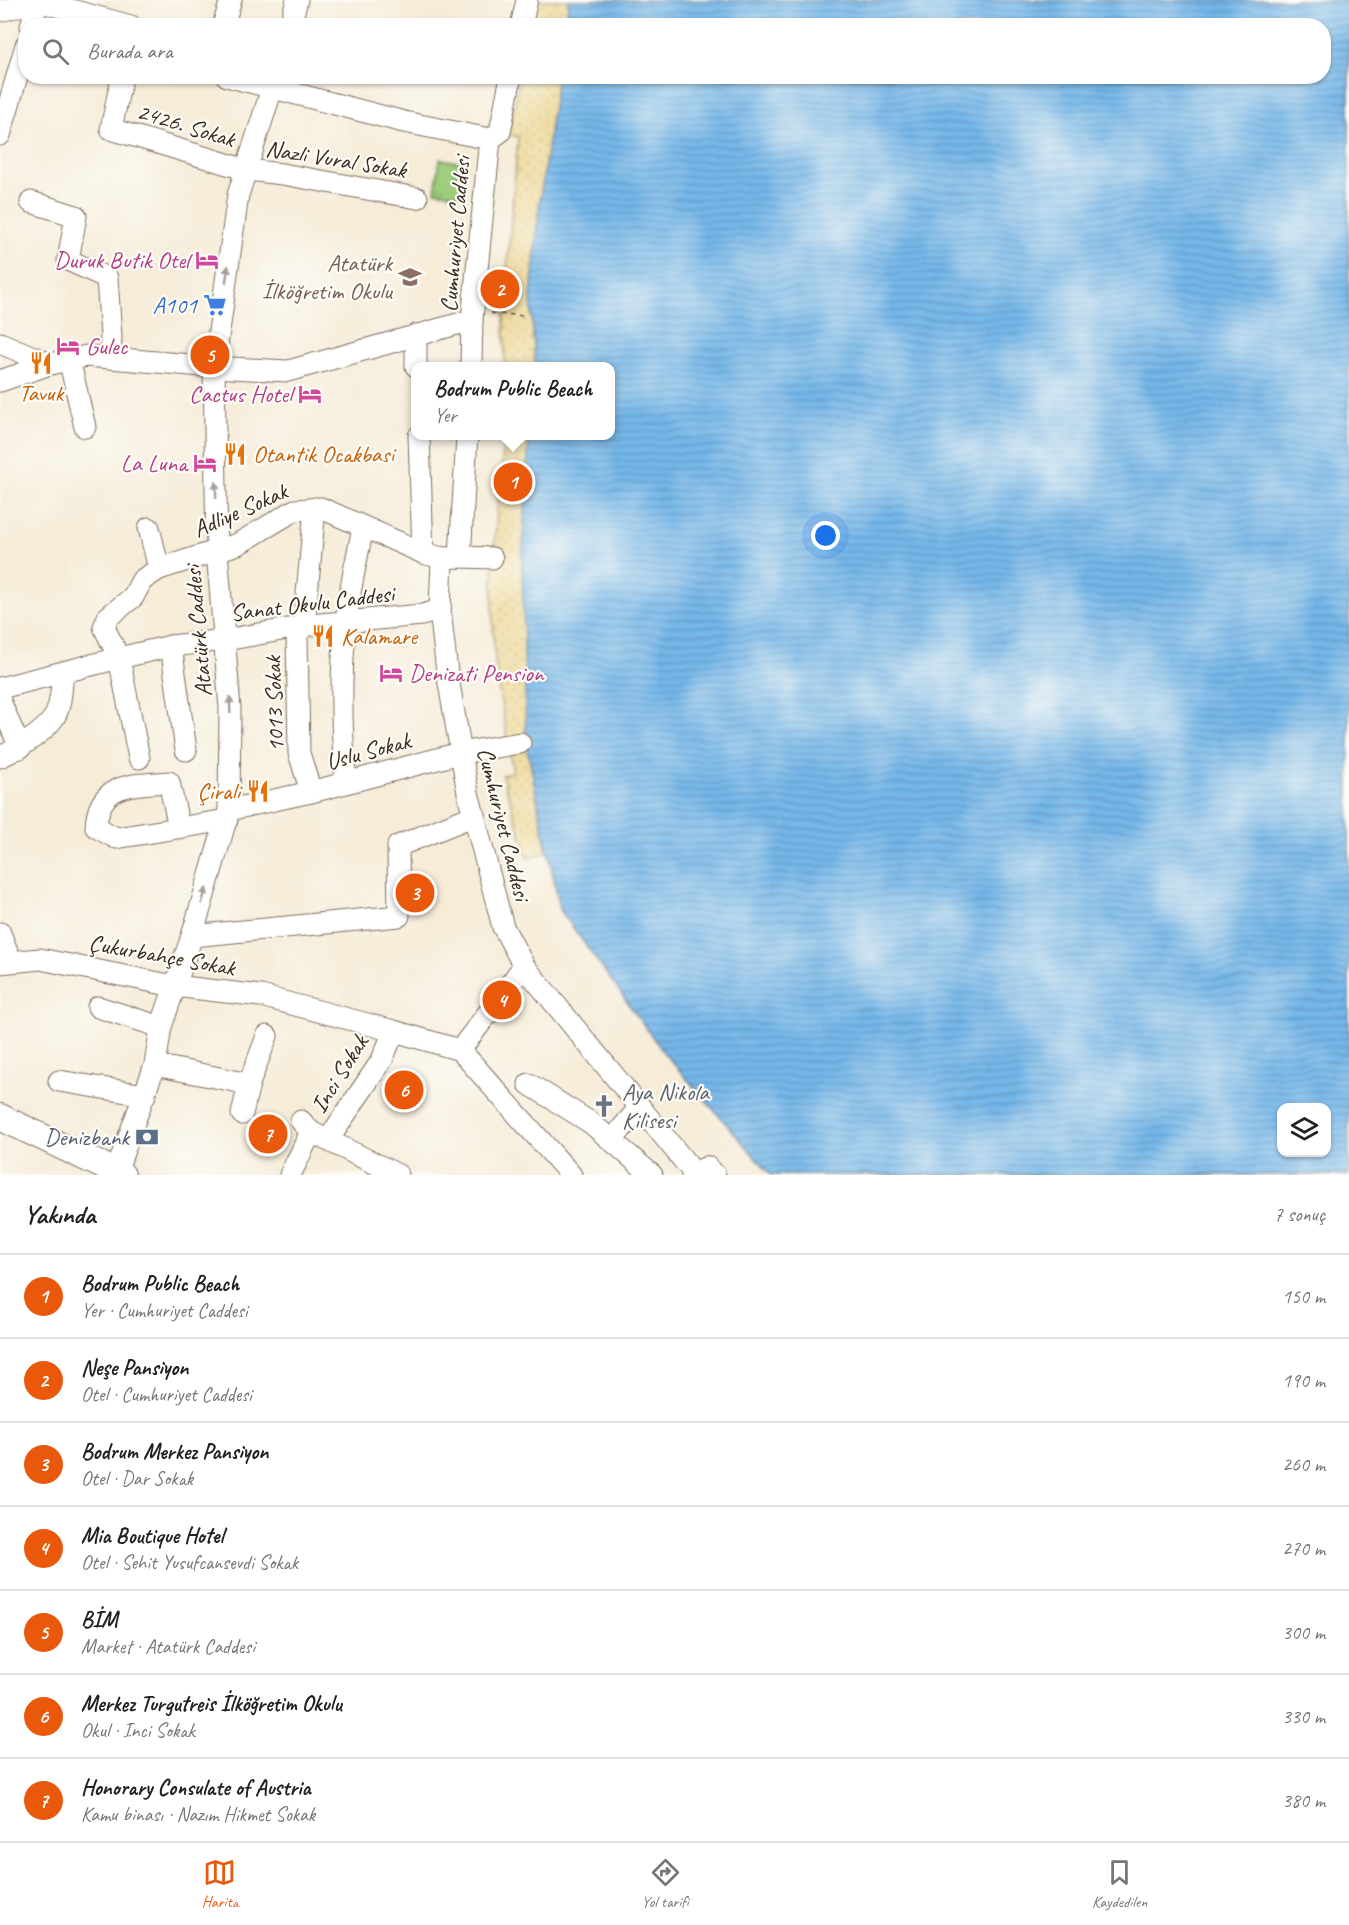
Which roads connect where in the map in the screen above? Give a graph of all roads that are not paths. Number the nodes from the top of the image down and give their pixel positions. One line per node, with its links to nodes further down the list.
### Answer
1 (231, 0): 8 (street)
2 (297, 0): 9 (street)
3 (527, 0): 10 (street)
4 (49, 2): 5 (street); 6 (street); 7 (street)
5 (0, 10)
6 (37, 18)
7 (103, 18)
8 (225, 18)
9 (292, 18)
10 (523, 18)
11 (18, 73): 16 (street)
12 (121, 84): 18 (street, 2426. Sokak)
13 (273, 84): 18 (street, Atatürk Caddesi)
14 (280, 84): 17 (street)
15 (509, 84): 17 (street, Cumhuriyet Caddesi)
16 (0, 135)
17 (490, 139): 21 (street, Cumhuriyet Caddesi)
18 (247, 170): 19 (street, Nazli Vural Sokak); 28 (street, Atatürk Caddesi, one-way to 18)
19 (417, 198)
20 (31, 202): 24 (street)
21 (473, 316): 22 (street); 27 (street, Cumhuriyet Caddesi)
22 (416, 335): 26 (street); 28 (street)
23 (0, 343): 25 (street)
24 (110, 356): 25 (street); 28 (street)
25 (59, 362): 29 (street); 30 (street)
26 (416, 362)
27 (471, 362)
28 (214, 367): 36 (street, Atatürk Caddesi, one-way to 28)
29 (1, 382)
30 (85, 427)
31 (420, 440): 37 (street)
32 (466, 440): 37 (street, Cumhuriyet Caddesi)
33 (315, 508): 34 (street, Adliye Sokak); 36 (street, Adliye Sokak); 42 (street, 1013 Sokak)
34 (363, 527): 37 (street, Adliye Sokak); 41 (street)
35 (149, 528): 39 (street)
36 (217, 551): 39 (street, Adliye Sokak); 43 (street, Atatürk Caddesi)
37 (442, 556): 38 (street); 40 (street, Cumhuriyet Caddesi)
38 (492, 558)
39 (159, 569): 45 (street, Adliye Sokak)
40 (440, 610): 41 (street, Sanat Okulu Caddesi); 52 (street, Cumhuriyet Caddesi)
41 (346, 624): 42 (street, Sanat Okulu Caddesi); 55 (street)
42 (304, 626): 43 (street, Sanat Okulu Caddesi); 56 (street, 1013 Sokak)
43 (225, 640): 44 (street, Sanat Okulu Caddesi); 57 (street, Atatürk Caddesi, one-way to 43)
44 (171, 646): 45 (street, Sanat Okulu Caddesi); 51 (street)
45 (119, 658): 46 (street); 54 (street, Adliye Sokak)
46 (63, 673): 47 (street); 50 (street)
47 (0, 688)
48 (0, 701): 50 (street)
49 (520, 743): 52 (street, Uslu Sokak)
50 (20, 748): 53 (street)
51 (186, 750)
52 (460, 753): 55 (street, Uslu Sokak); 58 (street, Cumhuriyet Caddesi)
53 (0, 757)
54 (139, 758)
55 (346, 783): 56 (street, Uslu Sokak)
56 (311, 792): 57 (street, Uslu Sokak)
57 (228, 815): 59 (street, Uslu Sokak); 61 (street, Atatürk Caddesi, one-way to 57)
58 (474, 815): 61 (street); 63 (street, Cumhuriyet Caddesi)
59 (179, 827)
60 (0, 933): 62 (street)
61 (192, 936): 64 (street, Atatürk Caddesi)
62 (6, 962): 64 (street, Çukurbahçe Sokak)
63 (524, 966): 69 (street); 75 (street, Cumhuriyet Caddesi)
64 (174, 986): 66 (street, Atatürk Caddesi); 67 (street, Çukurbahçe Sokak)
65 (98, 1007): 66 (street)
66 (161, 1027): 70 (street, Atatürk Caddesi)
67 (394, 1031): 69 (street, Inci Sokak); 78 (street, Inci Sokak)
68 (267, 1036): 72 (street)
69 (460, 1050): 84 (street)
70 (155, 1065): 72 (street); 74 (street, Atatürk Caddesi)
71 (59, 1081): 74 (street)
72 (249, 1084): 76 (street)
73 (530, 1084): 79 (street)
74 (145, 1095): 80 (street, Atatürk Caddesi)
75 (640, 1107): 79 (street); 81 (street, Cumhuriyet Caddesi)
76 (242, 1114)
77 (0, 1117): 80 (main road)
78 (313, 1131): 82 (street, Inci Sokak); 83 (street)
79 (612, 1140): 85 (street)
80 (119, 1173)
81 (693, 1174): 86 (street)
82 (290, 1175)
83 (398, 1175)
84 (571, 1175)
85 (652, 1175)
86 (715, 1175)

